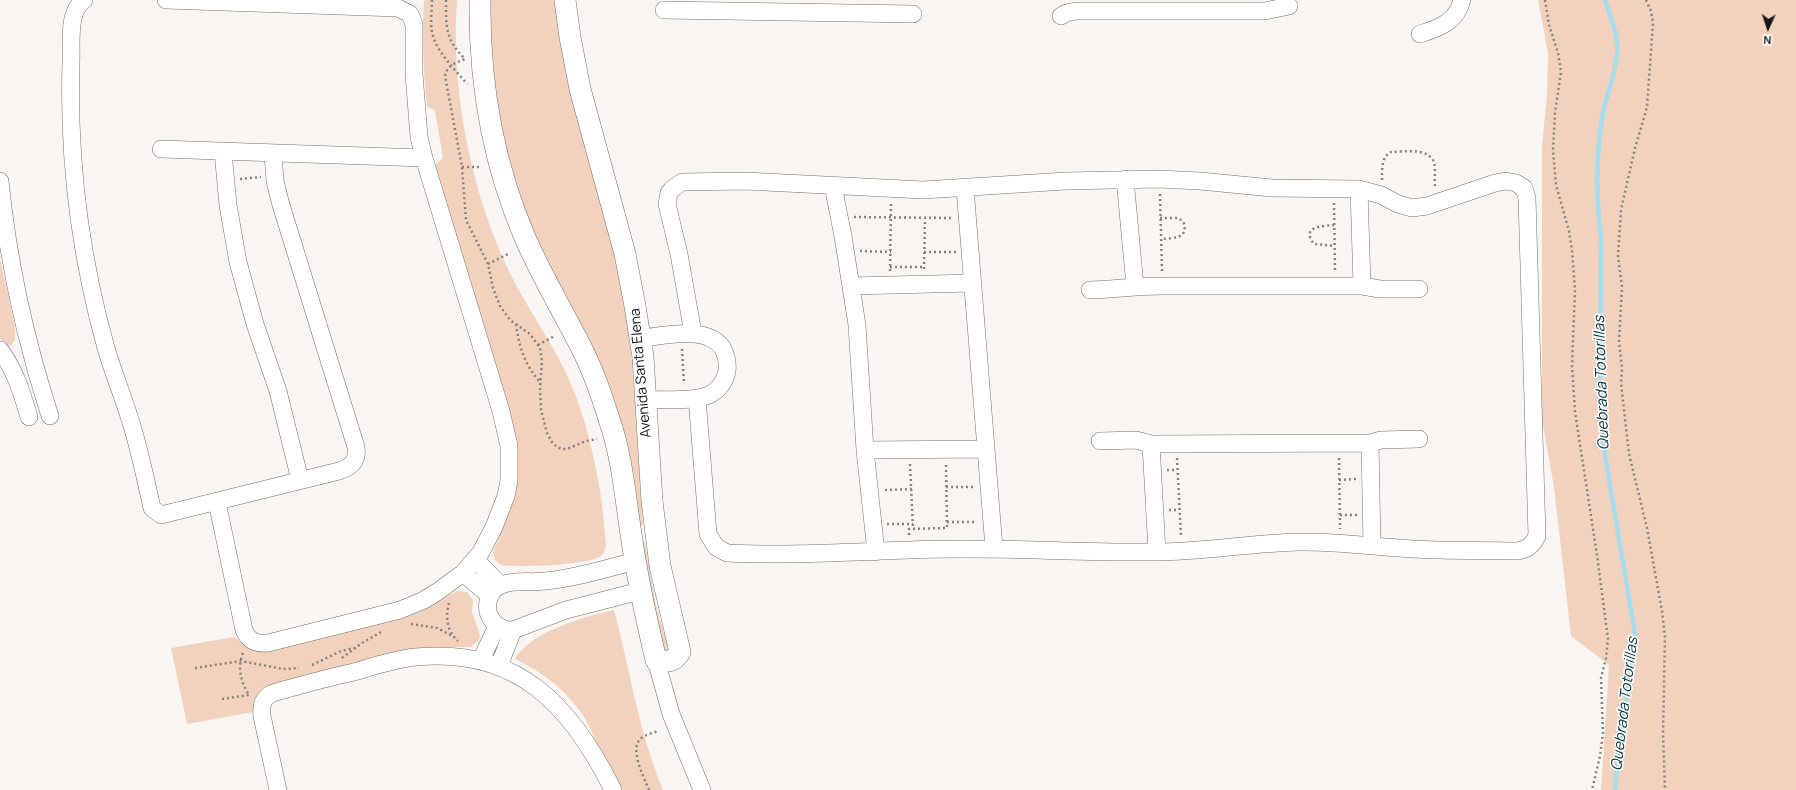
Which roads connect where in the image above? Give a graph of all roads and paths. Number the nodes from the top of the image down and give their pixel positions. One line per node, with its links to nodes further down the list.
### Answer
1 (84, 0): 90 (street)
2 (166, 0): 22 (street)
3 (432, 0): 17 (path)
4 (446, 0): 17 (path)
5 (480, 0): 104 (street)
6 (565, 0): 65 (street, Avenida Santa Elena)
7 (1462, 0): 16 (street)
8 (1545, 0): 131 (path)
9 (1646, 0): 132 (path)
10 (818, 6): 13 (street); 14 (street)
11 (1144, 6): 12 (street); 15 (street)
12 (1289, 6)
13 (664, 10)
14 (913, 14)
15 (1061, 16)
16 (1420, 34)
17 (451, 65): 18 (path); 23 (path)
18 (470, 88)
19 (161, 149): 20 (street)
20 (223, 152): 21 (street); 27 (street)
21 (272, 154): 22 (street); 25 (street)
22 (424, 158): 103 (street)
23 (462, 167): 24 (path); 49 (path)
24 (479, 167)
25 (274, 172): 27 (path); 85 (street)
26 (1125, 179): 28 (street); 31 (street); 56 (street)
27 (225, 180): 85 (street)
28 (1159, 180): 32 (street); 40 (path)
29 (0, 181): 68 (street)
30 (833, 186): 31 (street); 36 (street); 63 (street)
31 (965, 188): 39 (street)
32 (1334, 189): 33 (street); 41 (path)
33 (1359, 189): 34 (street); 59 (street)
34 (1381, 195): 35 (street); 35 (path)
35 (1435, 204): 97 (street)
36 (839, 217): 37 (path); 44 (street)
37 (891, 218): 38 (path); 45 (path)
38 (925, 218): 39 (path); 46 (path)
39 (967, 218): 47 (street)
40 (1160, 218): 42 (path); 42 (path)
41 (1334, 225): 43 (path); 43 (path)
42 (1161, 239): 57 (path)
43 (1334, 246): 58 (path)
44 (845, 250): 45 (path); 55 (street)
45 (891, 252): 50 (path)
46 (924, 252): 47 (path); 51 (path)
47 (970, 252): 52 (street)
48 (510, 253): 49 (path)
49 (488, 264): 62 (path)
50 (890, 267): 51 (path); 54 (path)
51 (924, 267): 53 (path)
52 (973, 283): 53 (street); 82 (street)
53 (924, 284): 54 (street)
54 (890, 285): 55 (street)
55 (851, 286): 83 (street)
56 (1135, 286): 57 (street); 61 (street)
57 (1162, 286): 58 (street)
58 (1335, 286): 59 (street)
59 (1362, 286): 60 (street)
60 (1419, 289)
61 (1090, 290)
62 (516, 323): 66 (path); 69 (path)
63 (687, 334): 65 (street); 70 (path); 70 (street)
64 (554, 336): 66 (path)
65 (641, 338): 71 (street, Avenida Santa Elena)
66 (538, 345): 69 (path)
67 (3, 354): 68 (street); 73 (street)
68 (31, 354): 72 (street)
69 (541, 383): 74 (path)
70 (691, 398): 71 (street); 101 (street)
71 (645, 400): 118 (street, Avenida Santa Elena)
72 (50, 416)
73 (29, 417)
74 (596, 439)
75 (1419, 439): 78 (street)
76 (1100, 441): 79 (street)
77 (1338, 443): 78 (street); 80 (street); 96 (path)
78 (1370, 443): 97 (street)
79 (1151, 444): 80 (street); 102 (street)
80 (1176, 444): 100 (path)
81 (946, 449): 82 (street); 84 (street); 86 (path)
82 (986, 449): 87 (street)
83 (865, 450): 84 (street); 89 (street)
84 (910, 450): 88 (path)
85 (300, 480): 90 (street)
86 (946, 487): 87 (path); 92 (path)
87 (989, 487): 91 (street)
88 (912, 489): 89 (path); 94 (path)
89 (868, 490): 93 (street)
90 (217, 502): 114 (street)
91 (992, 521): 92 (path); 98 (street)
92 (946, 522): 95 (path)
93 (873, 524): 94 (path); 101 (street)
94 (913, 524): 95 (path)
95 (913, 529): 99 (path)
96 (1341, 542): 97 (street); 100 (street)
97 (1372, 545)
98 (994, 548): 99 (street); 102 (street)
99 (910, 550): 101 (street)
100 (1182, 551): 102 (street)
101 (876, 552)
102 (1157, 552)
103 (475, 559): 105 (street); 107 (street)
104 (635, 561): 107 (street); 108 (street)
105 (463, 573): 106 (street); 107 (street)
106 (450, 583): 113 (path); 114 (street)
107 (495, 591): 110 (street)
108 (640, 591): 112 (street); 118 (street)
109 (408, 624): 113 (path)
110 (497, 626): 112 (street); 116 (street)
111 (386, 630): 115 (path)
112 (513, 630): 120 (street)
113 (454, 637): 116 (path)
114 (251, 640): 117 (path)
115 (354, 648): 119 (path); 123 (path)
116 (476, 659): 120 (street); 123 (street)
117 (241, 660): 121 (path); 122 (path); 125 (path)
118 (656, 660): 130 (street)
119 (307, 666)
120 (499, 666): 128 (street)
121 (195, 668)
122 (302, 668)
123 (323, 680): 125 (street)
124 (222, 699): 125 (path)
125 (256, 700): 127 (street)
126 (658, 731): 129 (path)
127 (278, 790)
128 (613, 790)
129 (649, 790)
130 (702, 790)
131 (1592, 790)
132 (1665, 790)

